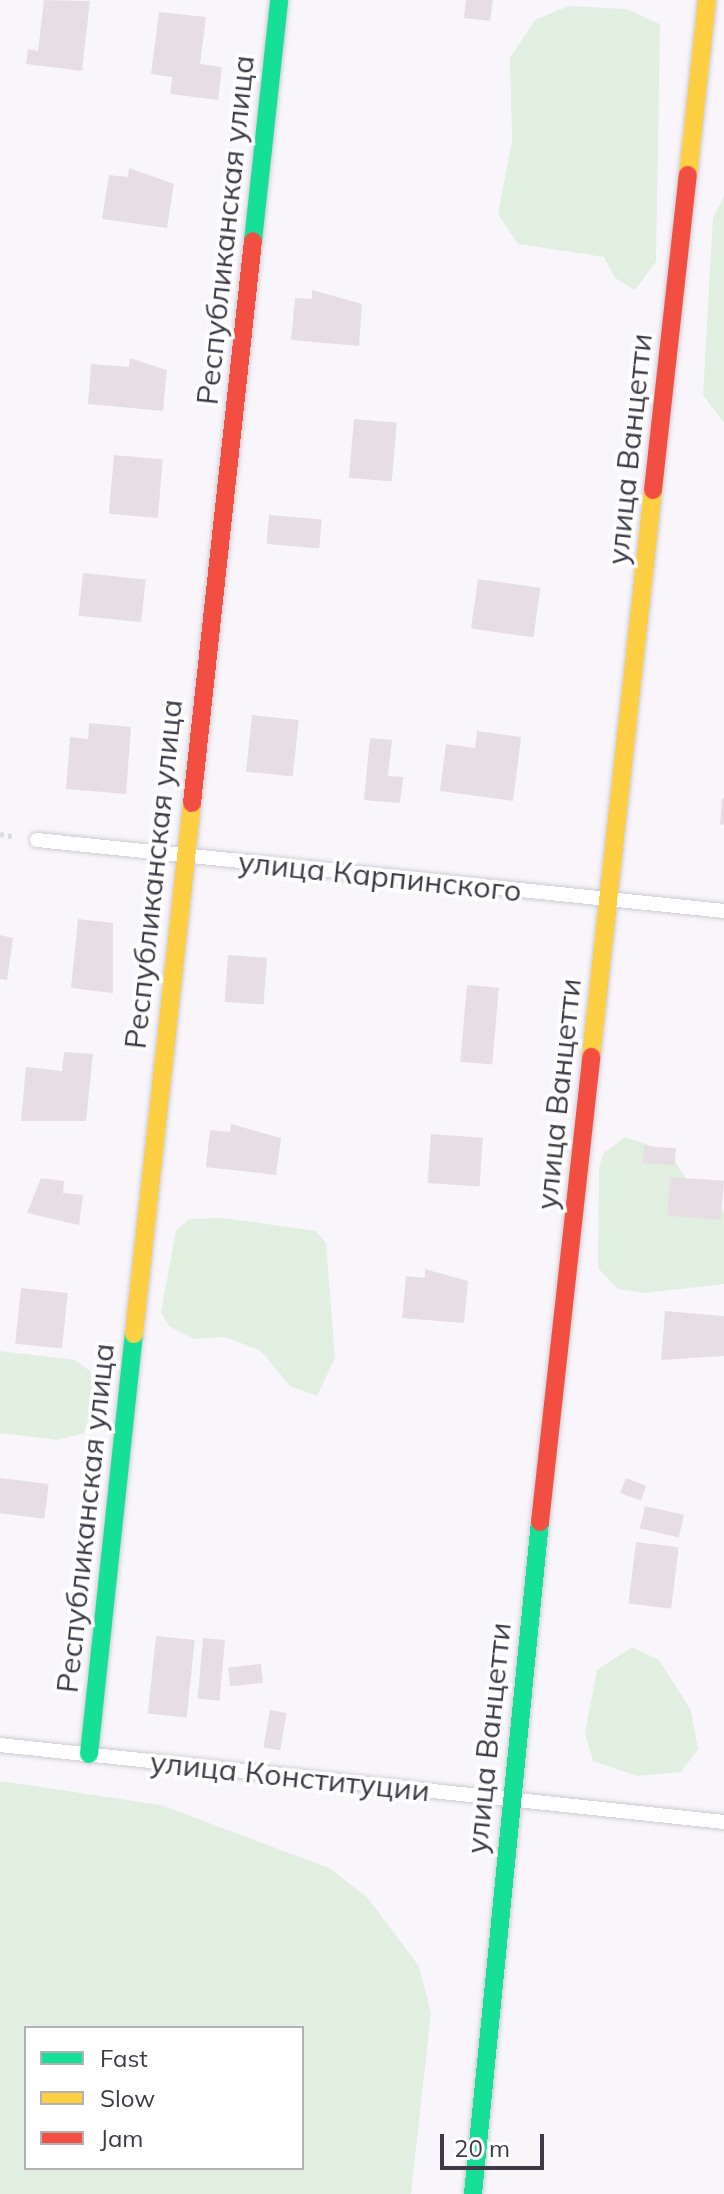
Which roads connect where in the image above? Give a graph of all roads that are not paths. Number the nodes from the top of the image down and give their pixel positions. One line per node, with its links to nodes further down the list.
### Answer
1 (279, 0): 4 (street, Республиканская улица)
2 (707, 0): 5 (street, улица Ванцетти)
3 (37, 840): 4 (lane, улица Карпинского)
4 (182, 854): 5 (lane, улица Карпинского); 8 (street, Республиканская улица)
5 (608, 901): 6 (lane, улица Карпинского); 9 (street, улица Ванцетти)
6 (724, 911)
7 (0, 1745): 8 (lane, улица Конституции)
8 (89, 1754): 9 (lane, улица Конституции)
9 (509, 1799): 10 (lane, улица Конституции); 11 (street, улица Ванцетти)
10 (724, 1822)
11 (473, 2194)

